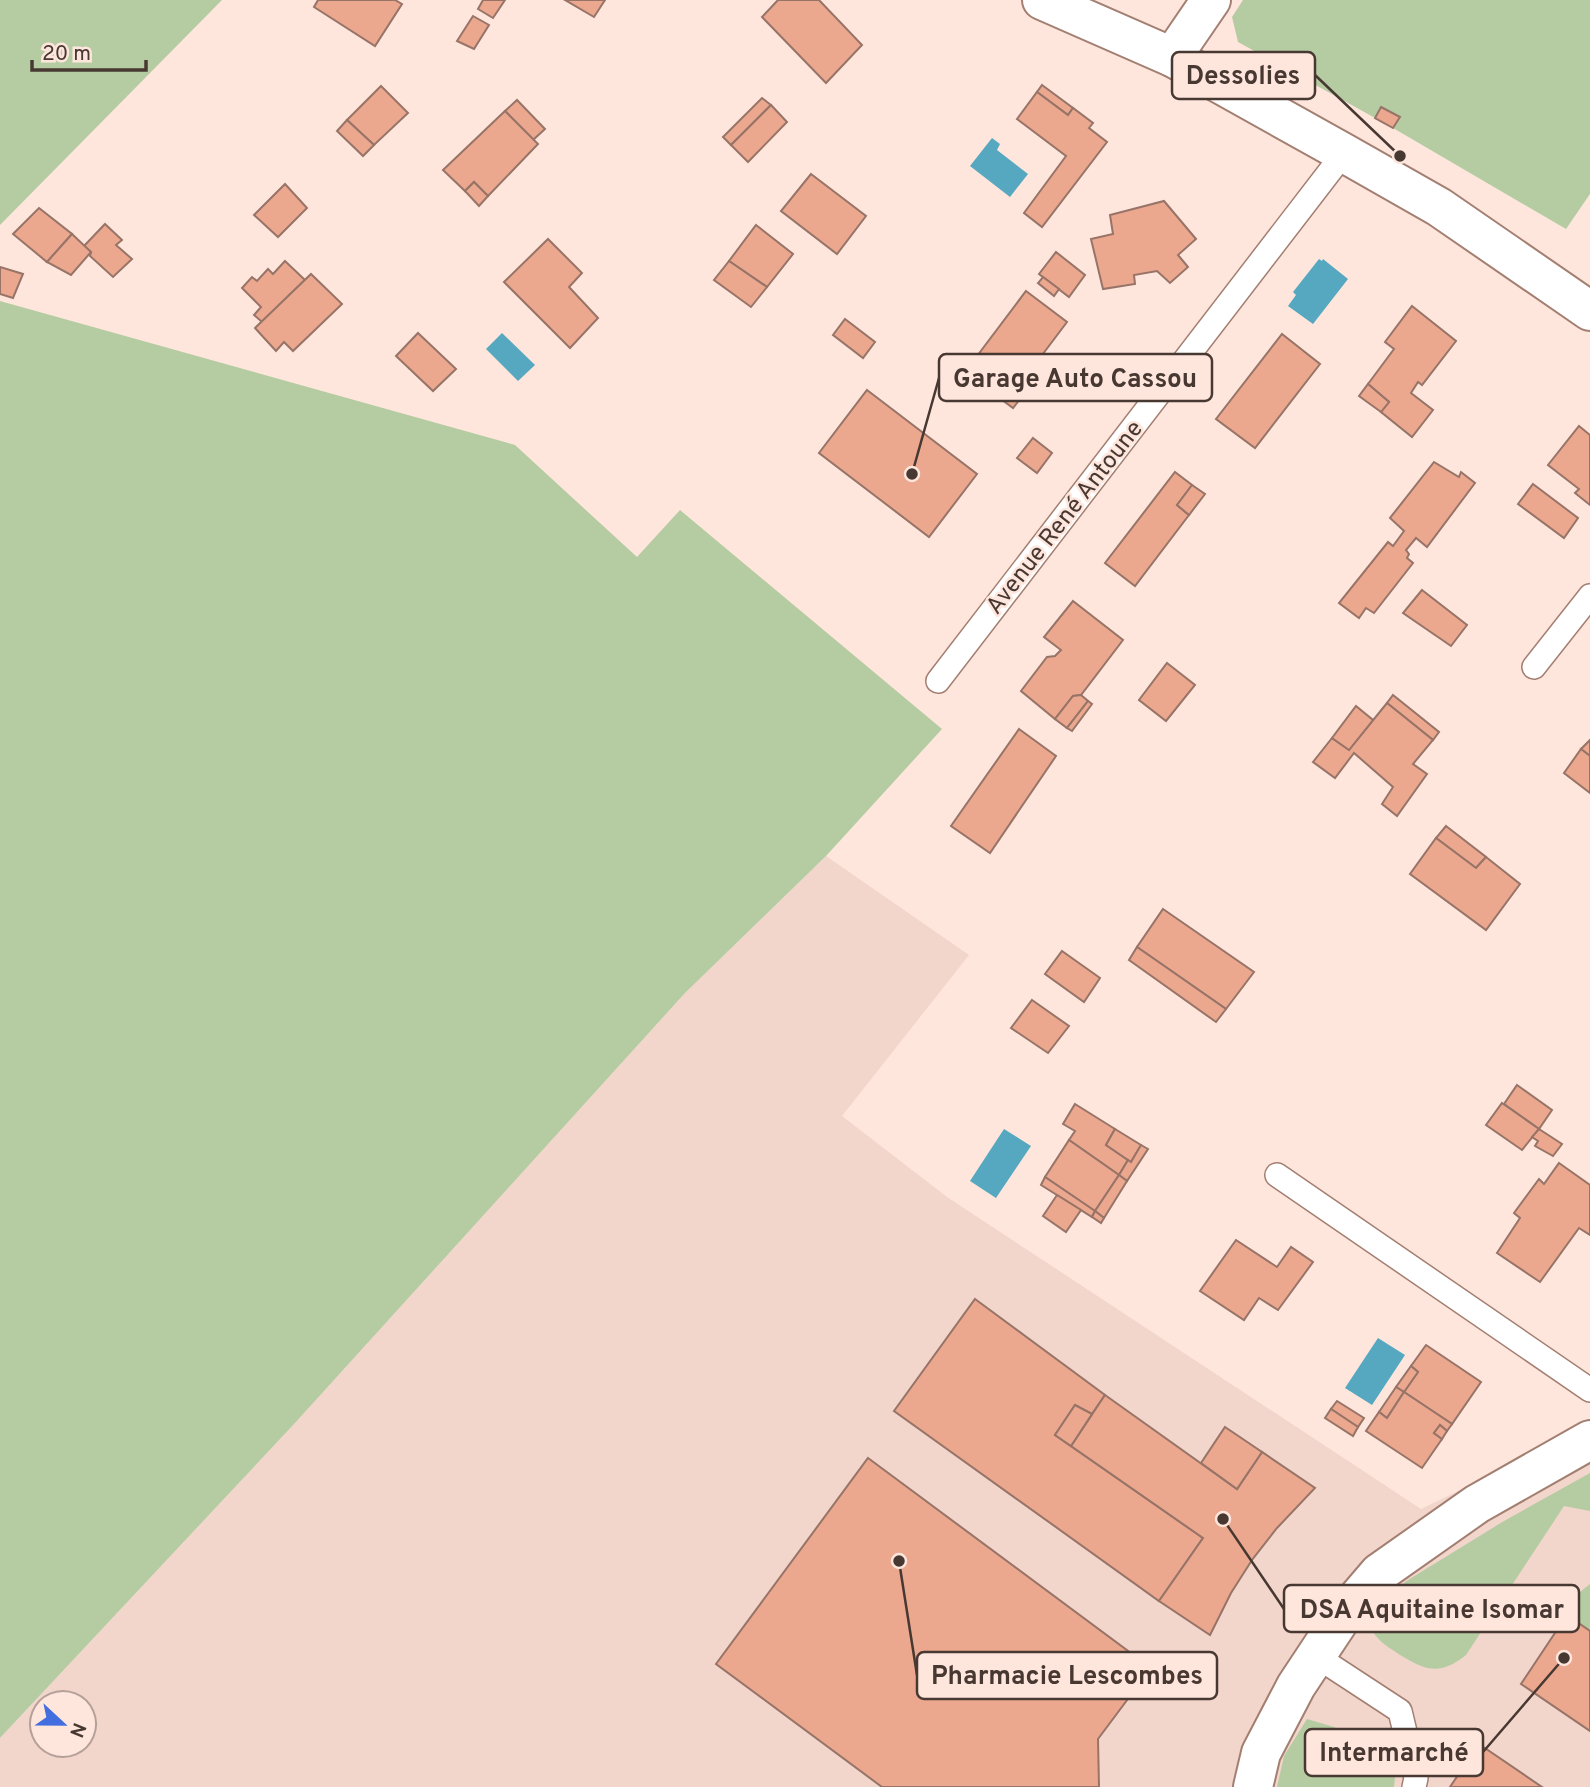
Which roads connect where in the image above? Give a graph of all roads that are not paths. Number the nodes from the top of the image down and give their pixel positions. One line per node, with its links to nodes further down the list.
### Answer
1 (1042, 0): 3 (street)
2 (1211, 0): 3 (street)
3 (1172, 57): 4 (street)
4 (1344, 153): 5 (street); 8 (lane, Avenue René Antoune)
5 (1590, 310)
6 (1590, 596): 7 (lane)
7 (1534, 667)
8 (937, 681)
9 (1277, 1175): 10 (lane)
10 (1590, 1390)
11 (1590, 1440): 12 (street)
12 (1316, 1656): 13 (street); 14 (lane)
13 (1253, 1787)
14 (1414, 1787)

